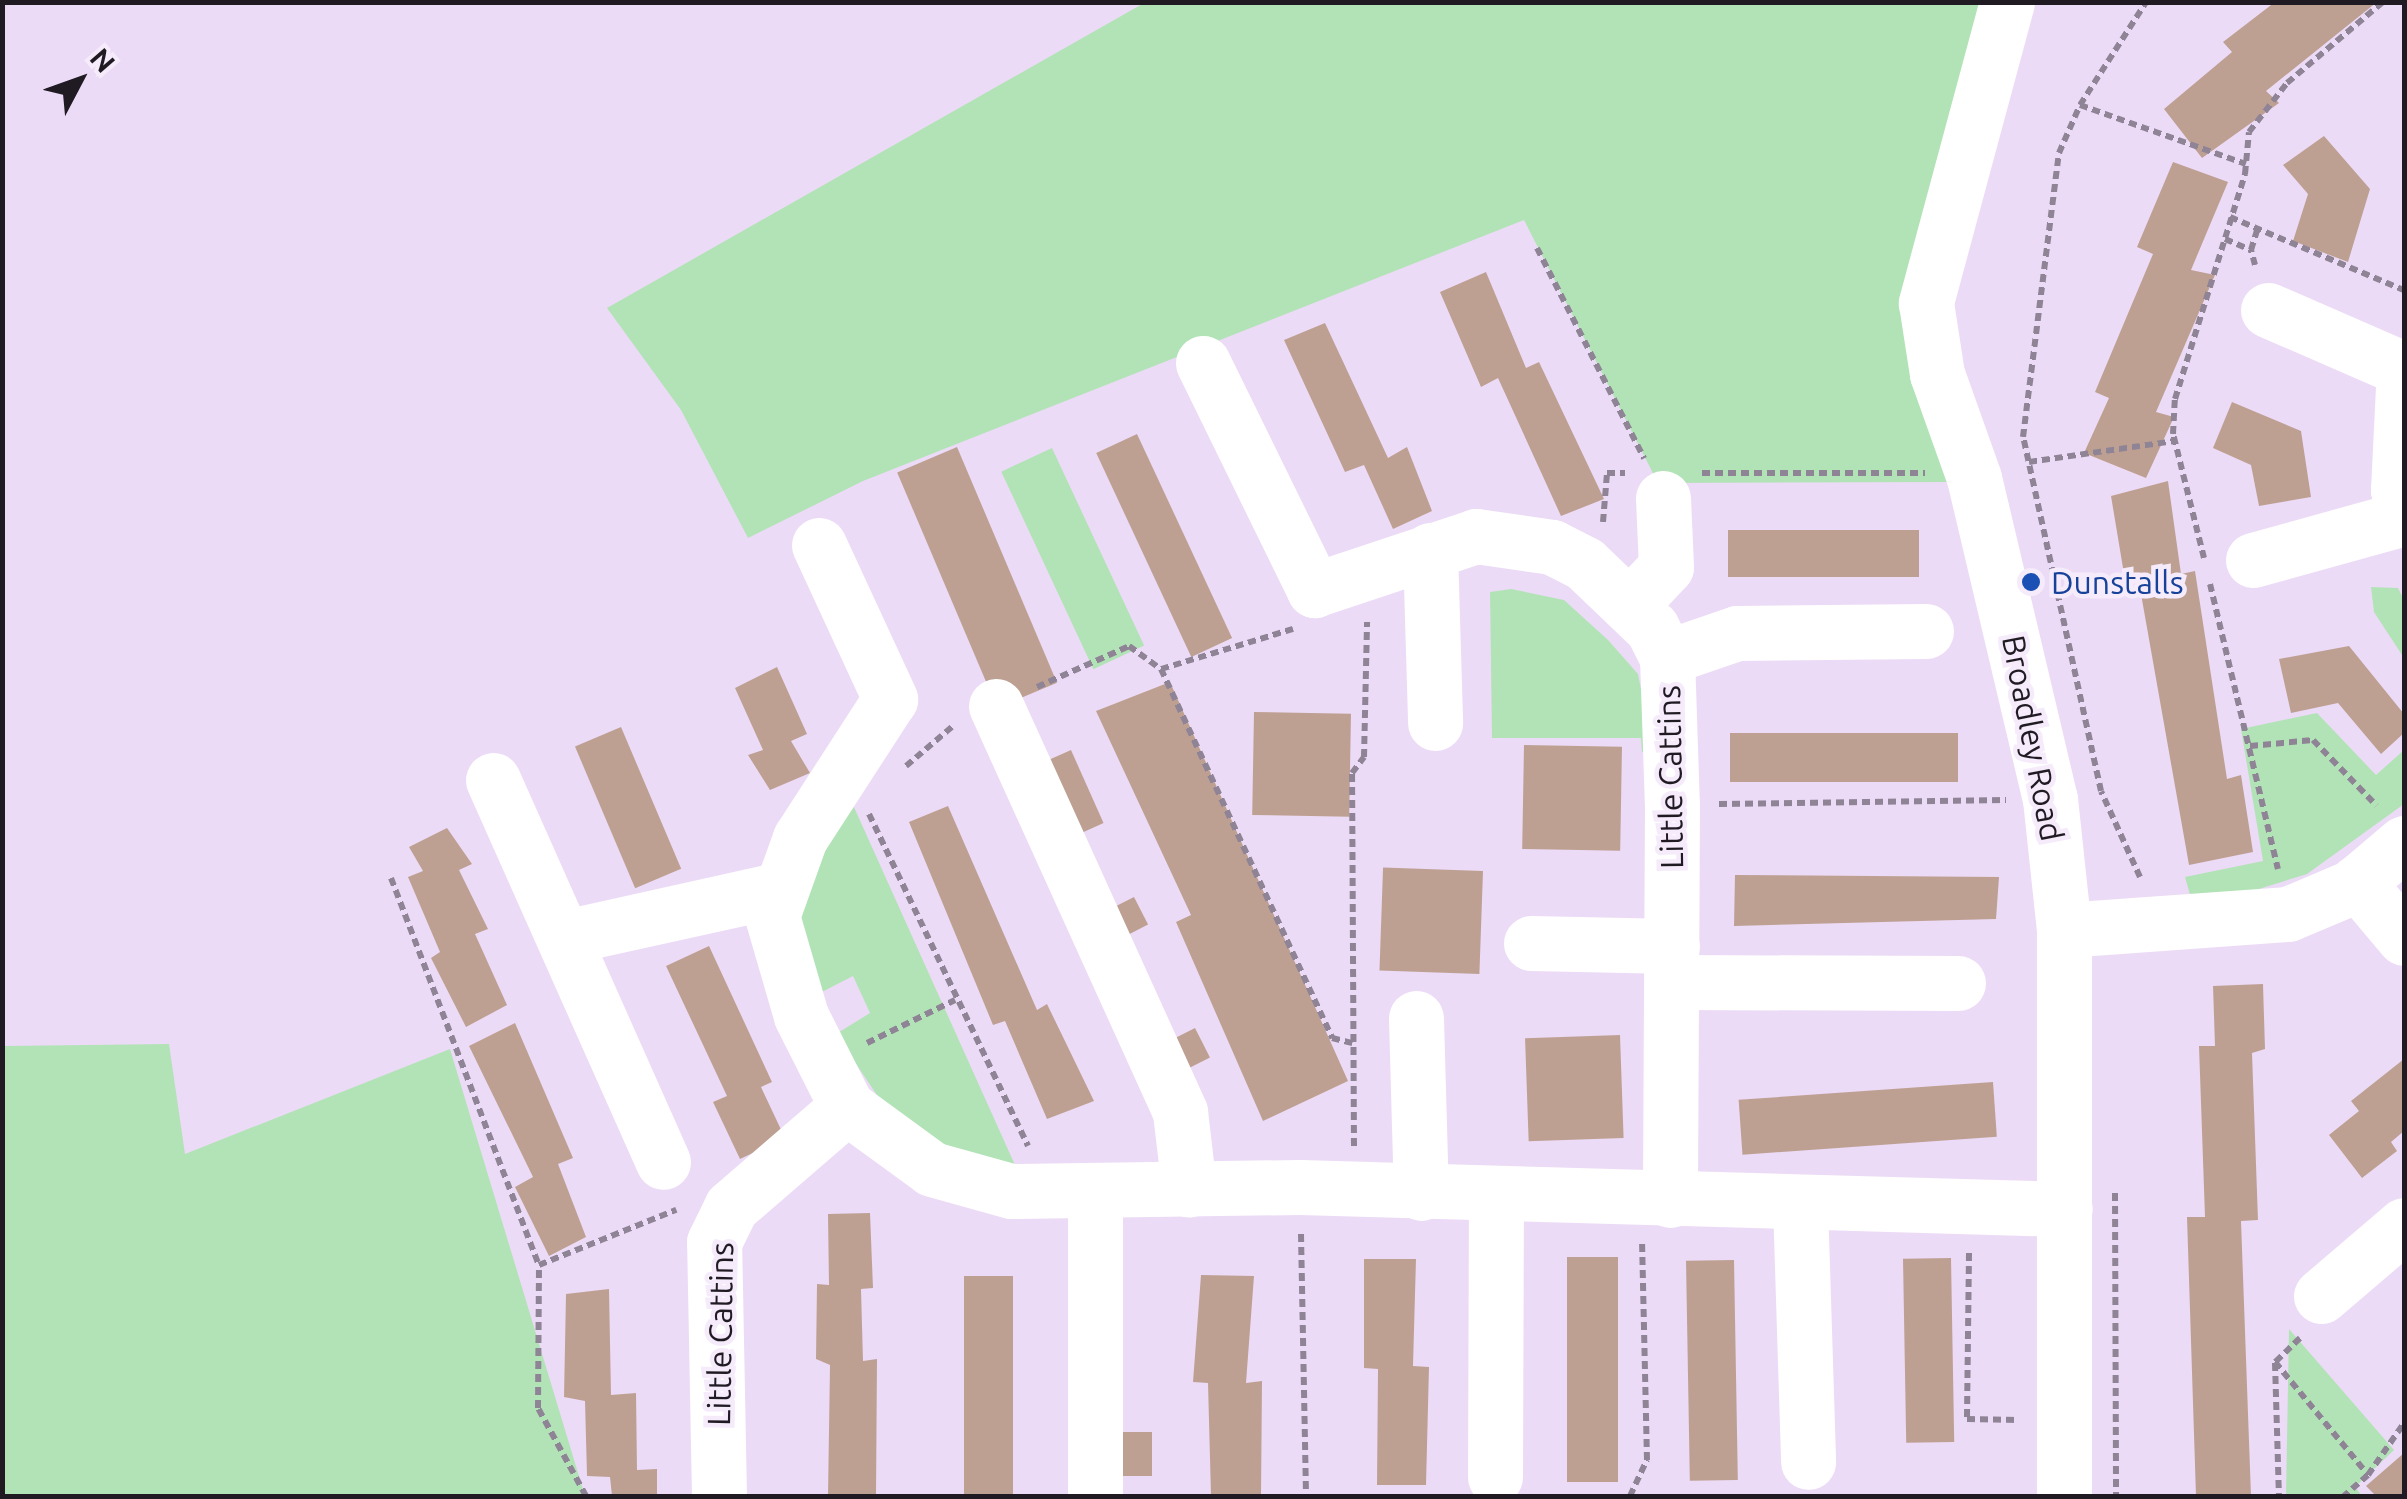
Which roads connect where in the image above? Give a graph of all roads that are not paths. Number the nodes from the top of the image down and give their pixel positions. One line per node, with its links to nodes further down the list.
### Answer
1 (2007, 2): 20 (street, Broadley Road)
2 (2268, 310): 4 (street)
3 (1203, 363): 9 (street, Little Cattins)
4 (2404, 368): 6 (street)
5 (1653, 479): 11 (street)
6 (2404, 507)
7 (2404, 518): 10 (street)
8 (819, 544): 19 (street)
9 (1430, 550): 11 (street, Little Cattins); 15 (street)
10 (2253, 560)
11 (1631, 604): 13 (street, Little Cattins)
12 (1926, 631): 13 (street)
13 (1666, 657): 24 (street, Little Cattins)
14 (996, 706): 29 (street)
15 (1436, 723)
16 (493, 780): 21 (street)
17 (2392, 826): 18 (street)
18 (2358, 882): 20 (street); 22 (street)
19 (781, 889): 21 (street); 27 (street)
20 (2064, 930): 35 (street, Broadley Road)
21 (565, 937): 28 (street)
22 (2404, 938)
23 (1531, 943): 24 (street)
24 (1672, 964): 25 (street); 33 (street, Little Cattins)
25 (1958, 983)
26 (1416, 1018): 31 (street)
27 (835, 1086): 30 (street); 40 (street, Little Cattins)
28 (663, 1162)
29 (1189, 1189): 30 (street); 31 (street)
30 (1073, 1192): 41 (street)
31 (1421, 1193): 32 (street)
32 (1496, 1194): 33 (street); 39 (street)
33 (1656, 1200): 34 (street)
34 (1800, 1202): 35 (street); 38 (street)
35 (2065, 1210): 42 (street, Broadley Road)
36 (2404, 1225): 37 (street)
37 (2320, 1296)
38 (1808, 1462)
39 (1495, 1477)
40 (719, 1496)
41 (1094, 1496)
42 (2064, 1496)

